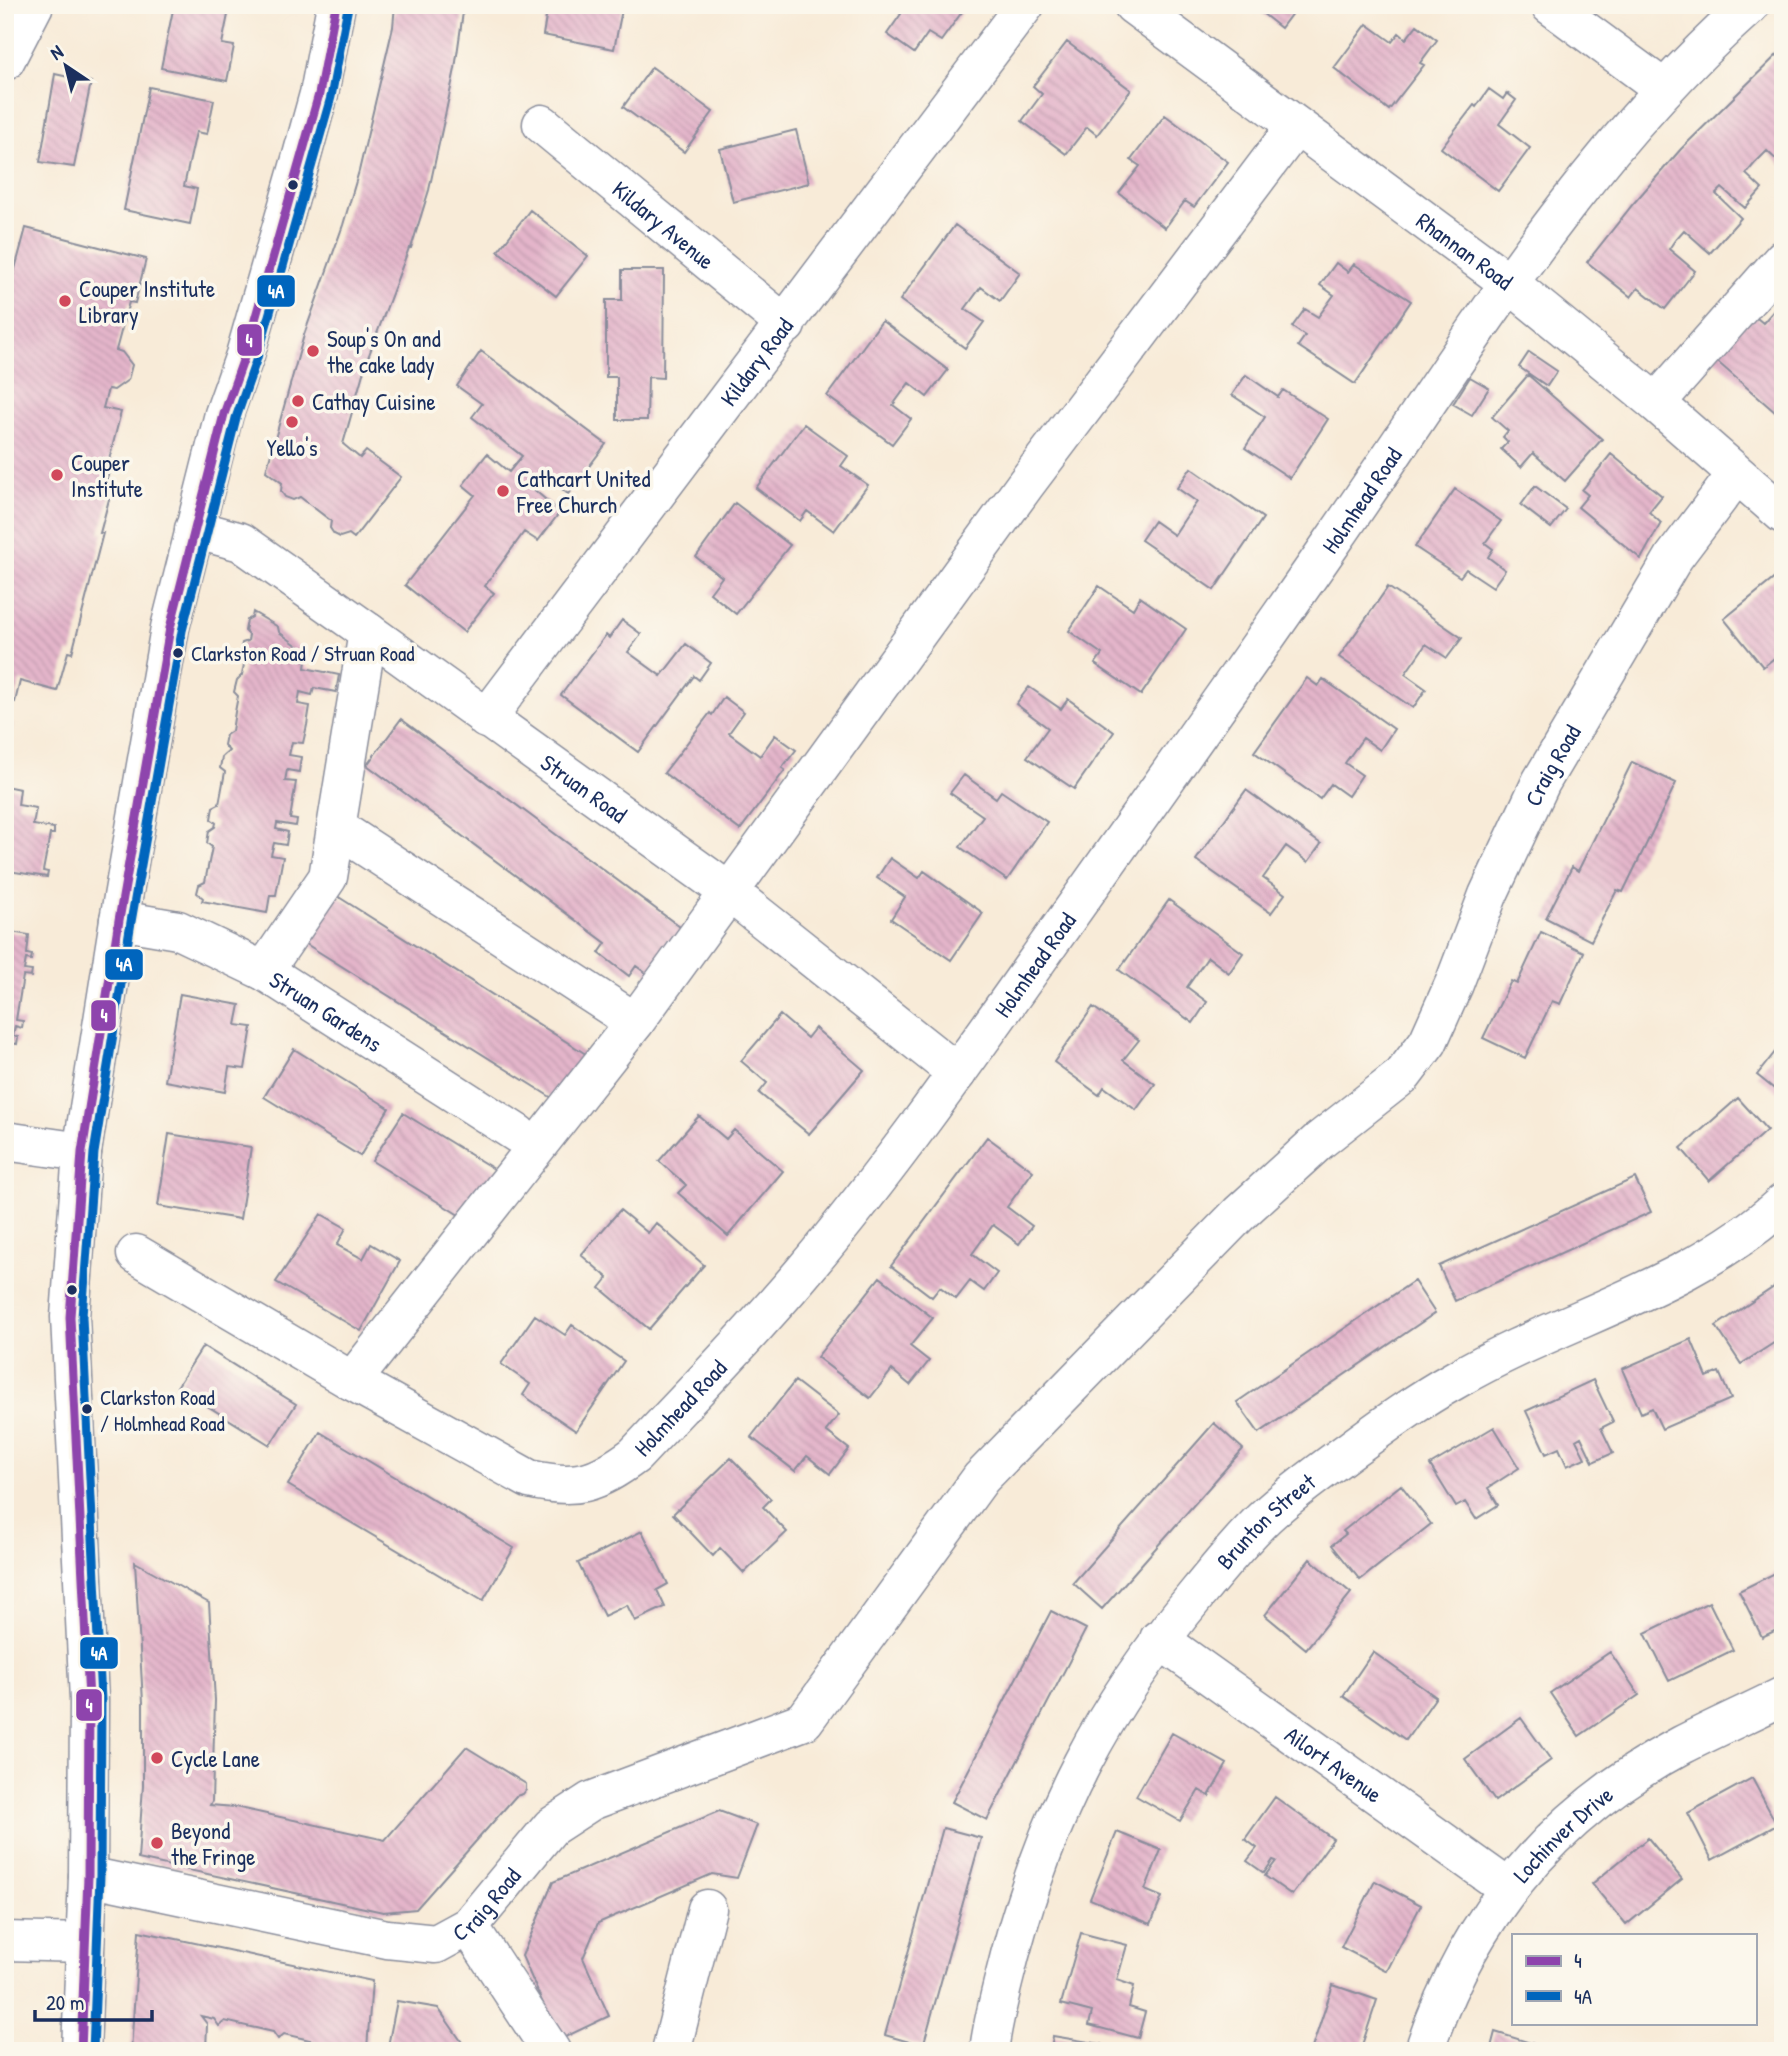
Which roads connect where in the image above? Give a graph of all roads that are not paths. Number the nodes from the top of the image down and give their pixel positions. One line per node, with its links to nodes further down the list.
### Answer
1 (34, 5): 7 (street)
2 (336, 5): 17 (street)
3 (1025, 5): 13 (street, Kildary Road)
4 (1133, 5): 10 (street, Rhannan Road)
5 (1550, 5): 8 (street)
6 (1751, 5): 8 (street, Holmhead Road)
7 (5, 61)
8 (1675, 77): 12 (street, Holmhead Road)
9 (542, 124): 13 (street, Kildary Avenue)
10 (1296, 126): 12 (street, Rhannan Road); 21 (street)
11 (1783, 259): 14 (street)
12 (1508, 282): 14 (street, Rhannan Road); 25 (street, Holmhead Road)
13 (786, 325): 19 (street, Kildary Road)
14 (1656, 403): 15 (street, Rhannan Road)
15 (1736, 475): 16 (street, Rhannan Road); 37 (street, Craig Road)
16 (1783, 514)
17 (194, 528): 18 (street, Struan Road); 22 (street)
18 (368, 632): 19 (street, Struan Road); 20 (street)
19 (486, 719): 21 (street, Struan Road)
20 (337, 828): 23 (street); 24 (street)
21 (729, 892): 24 (street); 25 (street, Struan Road)
22 (119, 920): 23 (street, Struan Gardens); 28 (street)
23 (264, 971): 26 (street, Struan Gardens)
24 (635, 1022): 31 (street)
25 (957, 1073): 31 (street, Holmhead Road)
26 (518, 1134)
27 (5, 1141): 28 (street)
28 (82, 1152): 34 (street)
29 (1783, 1203): 32 (street, Brunton Street)
30 (136, 1254): 31 (street, Holmhead Road)
31 (352, 1381)
32 (1159, 1639): 35 (street, Ailort Avenue); 43 (street, Brunton Street)
33 (1783, 1696): 35 (street, Lochinver Drive)
34 (88, 1876): 37 (street, Craig Road); 39 (street)
35 (1508, 1888): 44 (street, Lochinver Drive)
36 (707, 1909): 42 (street)
37 (469, 1926): 41 (street)
38 (5, 1941): 39 (street)
39 (84, 1943): 40 (street)
40 (75, 2042)
41 (551, 2051)
42 (671, 2051)
43 (989, 2051)
44 (1424, 2051)

